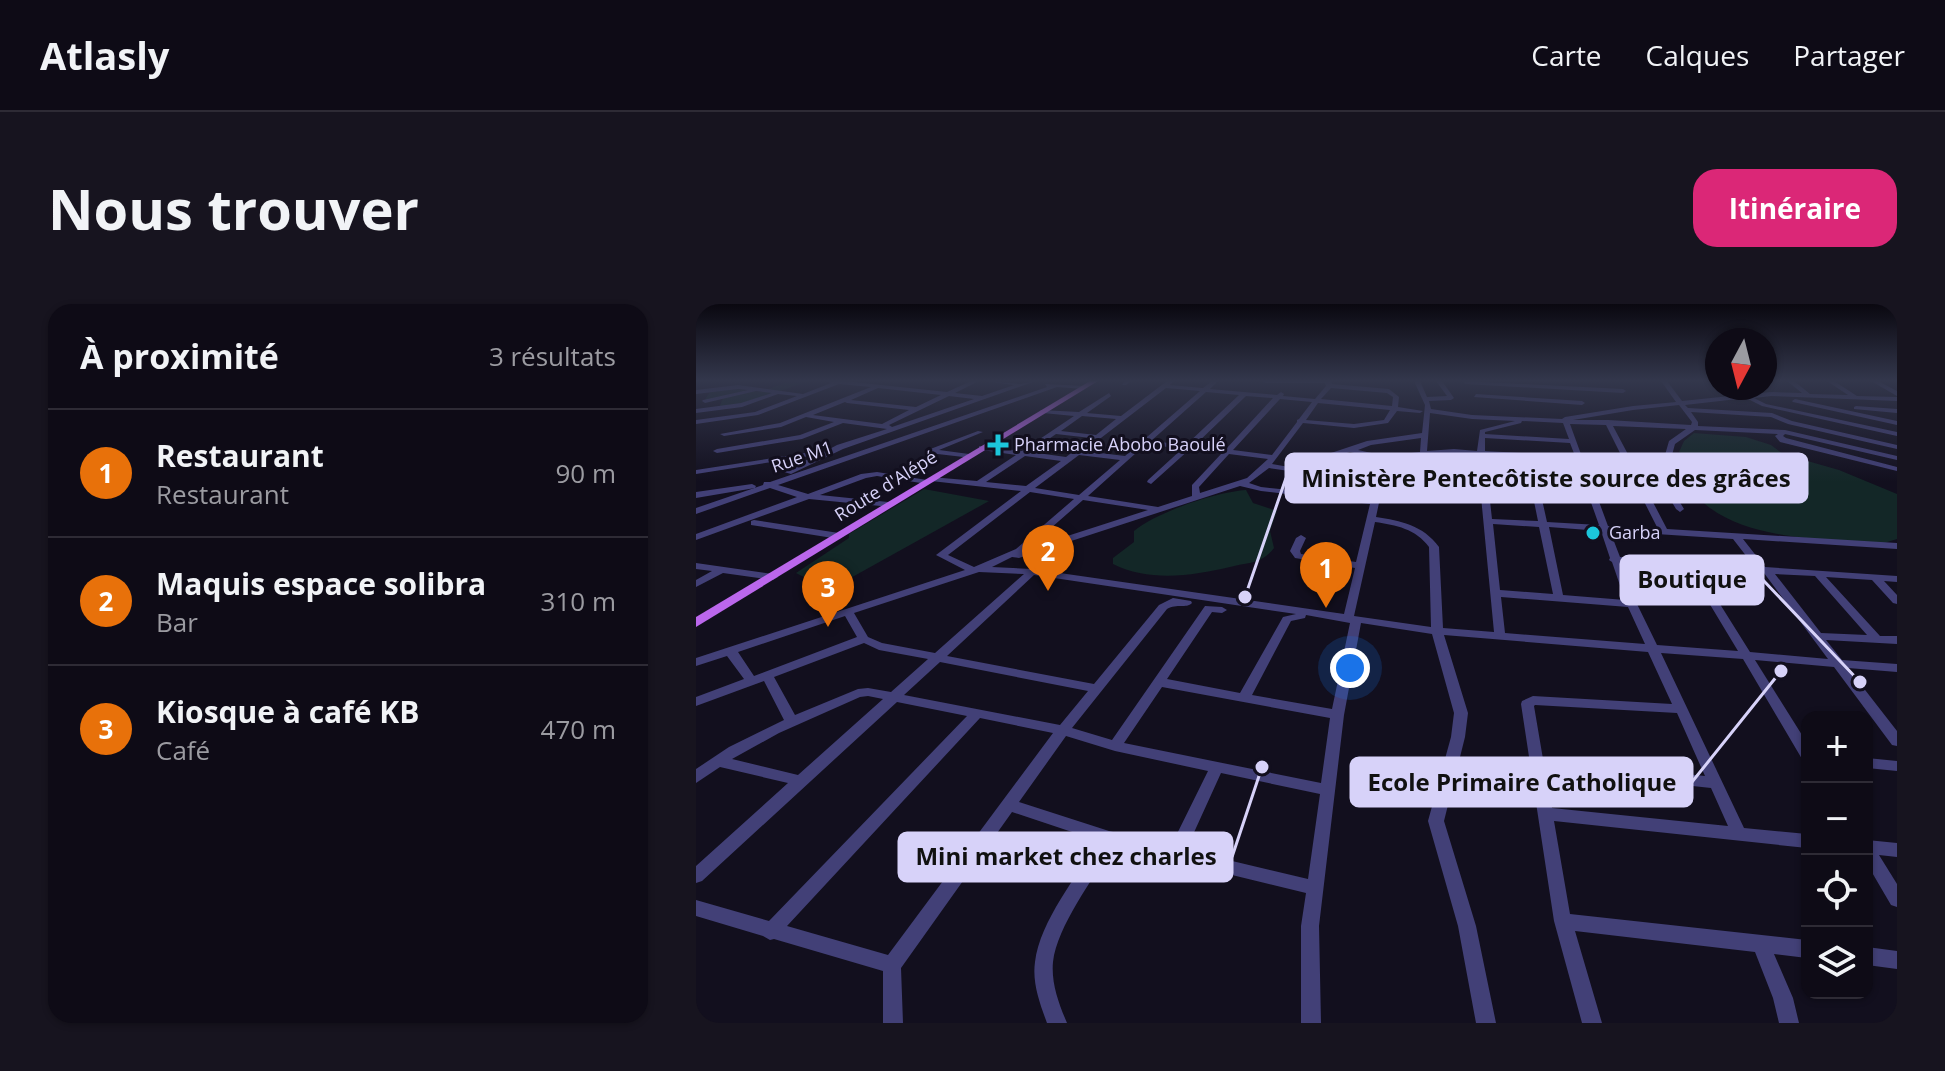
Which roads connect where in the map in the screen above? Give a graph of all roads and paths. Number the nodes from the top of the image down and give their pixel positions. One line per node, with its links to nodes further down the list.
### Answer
1 (1081, 414): 39 (street)
2 (753, 415): 25 (street)
3 (809, 415): 23 (street)
4 (905, 415): 35 (street)
5 (934, 415): 37 (street)
6 (970, 415): 84 (street, Rue M1)
7 (1037, 415): 54 (main road, Route d'Alépé)
8 (1087, 415): 26 (street)
9 (1127, 415): 26 (street)
10 (1176, 415): 49 (street)
11 (1223, 415): 52 (street)
12 (1263, 415): 60 (street)
13 (1304, 415): 30 (street)
14 (1391, 415): 30 (street)
15 (1424, 415): 45 (street)
16 (1472, 415): 24 (street)
17 (1586, 415): 28 (street)
18 (1690, 415): 36 (street)
19 (1767, 415): 33 (street)
20 (1778, 415): 33 (street)
21 (1808, 415): 41 (street)
22 (1858, 415): 34 (street)
23 (805, 416): 29 (street); 43 (street)
24 (1492, 416): 27 (street)
25 (731, 418): 31 (street); 43 (street)
26 (1122, 418): 47 (street)
27 (1534, 418): 28 (street); 46 (street)
28 (1565, 419): 32 (street); 48 (street)
29 (842, 421): 35 (street); 56 (street)
30 (1299, 421): 66 (street)
31 (696, 422)
32 (1608, 422): 36 (street); 72 (street)
33 (1790, 423): 42 (street); 50 (street)
34 (1896, 423): 41 (street)
35 (881, 426): 37 (street); 51 (street)
36 (1694, 427): 40 (street); 73 (street)
37 (893, 428): 51 (street)
38 (980, 432): 64 (street)
39 (1054, 432): 47 (street); 61 (street)
40 (1785, 432): 42 (street); 75 (street)
41 (1887, 432): 44 (street); 50 (street)
42 (1798, 433): 57 (street)
43 (724, 434): 56 (street)
44 (1897, 434)
45 (1425, 435): 55 (street); 63 (street)
46 (1482, 436): 48 (street); 62 (street)
47 (1097, 437): 59 (street)
48 (1572, 441): 71 (street)
49 (1145, 442): 52 (street); 67 (street)
50 (1877, 442): 53 (street); 57 (street)
51 (840, 447): 58 (street)
52 (1189, 447): 60 (street); 82 (street)
53 (1897, 447)
54 (982, 448): 61 (street); 64 (main road, Route d'Alépé)
55 (1350, 450): 65 (street); 74 (street)
56 (717, 451): 76 (street)
57 (1869, 451): 69 (street)
58 (829, 452): 76 (street); 84 (street)
59 (1076, 452): 67 (street); 70 (street)
60 (1229, 452): 66 (street); 91 (street)
61 (1023, 453): 70 (street); 83 (street)
62 (1481, 453): 63 (street); 71 (street); 77 (street)
63 (1423, 455): 68 (street)
64 (969, 456): 81 (main road, Route d'Alépé)
65 (1372, 456): 68 (street); 90 (street)
66 (1272, 457): 74 (street)
67 (1125, 458): 89 (street)
68 (1385, 458): 92 (street)
69 (1897, 458)
70 (1067, 459): 86 (street)
71 (1578, 459): 72 (street); 80 (street)
72 (1628, 462): 73 (street); 102 (street)
73 (1653, 464): 94 (street)
74 (1267, 465): 85 (street)
75 (1897, 469)
76 (711, 470): 78 (street)
77 (1483, 471): 79 (street); 98 (street)
78 (696, 472)
79 (1533, 475): 80 (street); 100 (street)
80 (1585, 478): 101 (street)
81 (929, 480): 83 (street); 88 (street); 93 (main road, Route d'Alépé)
82 (1151, 482)
83 (980, 483): 86 (street)
84 (767, 484): 87 (street); 88 (street); 96 (street, Rue M1)
85 (1243, 484): 90 (street); 91 (street)
86 (1027, 489): 89 (street); 115 (street)
87 (696, 495)
88 (809, 495): 93 (street); 105 (street)
89 (1080, 497): 95 (street); 108 (street)
90 (1331, 497): 92 (street)
91 (1197, 498): 95 (street)
92 (1375, 502): 97 (street)
93 (888, 505): 103 (main road, Route d'Alépé)
94 (1680, 509)
95 (1159, 510): 108 (street)
96 (696, 511)
97 (1371, 519): 112 (street); 132 (street)
98 (1489, 521): 100 (street); 122 (street)
99 (754, 523): 103 (street)
100 (1543, 524): 101 (street); 123 (street)
101 (1604, 528): 102 (street); 109 (street)
102 (1664, 532): 104 (street)
103 (839, 536): 118 (main road, Route d'Alépé)
104 (1736, 536): 107 (street); 113 (street)
105 (696, 537)
106 (1301, 538): 112 (street)
107 (1897, 546)
108 (1016, 554): 115 (street); 116 (street)
109 (1614, 560): 110 (street); 125 (street)
110 (1691, 565): 113 (street); 140 (street)
111 (696, 566): 114 (street)
112 (1360, 566): 130 (street)
113 (1764, 569): 117 (street); 133 (street)
114 (721, 570): 118 (street); 121 (street)
115 (976, 570): 116 (street); 127 (street)
116 (1028, 572): 128 (street); 141 (street)
117 (1817, 573): 119 (street); 136 (street)
118 (773, 577): 131 (main road, Route d'Alépé)
119 (1874, 577): 120 (street); 124 (street)
120 (1897, 579)
121 (696, 584)
122 (1495, 593): 123 (street); 134 (street)
123 (1559, 599): 125 (street)
124 (1897, 601)
125 (1632, 604): 138 (street)
126 (1209, 608): 129 (street); 147 (street); 148 (street)
127 (848, 612): 135 (street); 139 (street)
128 (1303, 613): 129 (street); 130 (street)
129 (1287, 619): 150 (street)
130 (1352, 620): 132 (street); 154 (street)
131 (696, 623)
132 (1437, 631): 134 (street); 193 (street)
133 (1816, 636): 136 (street); 143 (street)
134 (1500, 637): 138 (street)
135 (864, 639): 141 (street); 145 (street)
136 (1877, 639): 137 (street)
137 (1897, 640)
138 (1652, 649): 140 (street); 152 (street)
139 (728, 651): 142 (street); 146 (street)
140 (1747, 656): 143 (street); 159 (street)
141 (937, 659): 148 (street); 149 (street)
142 (696, 662)
143 (1837, 663): 144 (street); 156 (street)
144 (1897, 668)
145 (767, 675): 146 (street); 155 (street)
146 (751, 681): 151 (street)
147 (1159, 682): 150 (street); 160 (street)
148 (1098, 689): 157 (street)
149 (897, 696): 153 (street); 155 (street); 167 (street)
150 (1244, 697): 154 (street)
151 (696, 702)
152 (1680, 709): 162 (street); 168 (street)
153 (976, 715): 157 (street); 184 (street)
154 (1337, 715): 169 (street)
155 (791, 720): 161 (street)
156 (1891, 726): 158 (street)
157 (1063, 730): 160 (street); 170 (street)
158 (1897, 741)
159 (1801, 745)
160 (1115, 746): 165 (street)
161 (717, 761): 166 (street); 167 (street)
162 (1538, 764): 168 (street); 171 (street)
163 (1873, 764): 164 (street)
164 (1897, 766)
165 (1217, 767): 169 (street); 177 (street)
166 (696, 777)
167 (802, 781): 179 (street)
168 (1715, 783): 172 (street)
169 (1327, 790): 180 (street)
170 (1009, 805): 173 (street); 189 (street)
171 (1546, 814): 172 (street); 183 (street)
172 (1739, 833): 174 (street)
173 (1109, 838): 177 (street); 191 (street)
174 (1801, 840)
175 (1873, 849): 176 (street)
176 (1897, 850)
177 (1176, 853): 180 (street)
178 (1871, 855): 181 (street)
179 (696, 876)
180 (1315, 888): 192 (street)
181 (1897, 899)
182 (696, 908): 184 (street)
183 (1563, 921): 185 (street); 194 (street)
184 (770, 932): 189 (street)
185 (1761, 944): 186 (street); 195 (street)
186 (1801, 948)
187 (1873, 957): 188 (street)
188 (1897, 960)
189 (892, 965): 190 (street)
190 (893, 1023)
191 (1057, 1023)
192 (1311, 1023)
193 (1486, 1023)
194 (1592, 1023)
195 (1789, 1023)

